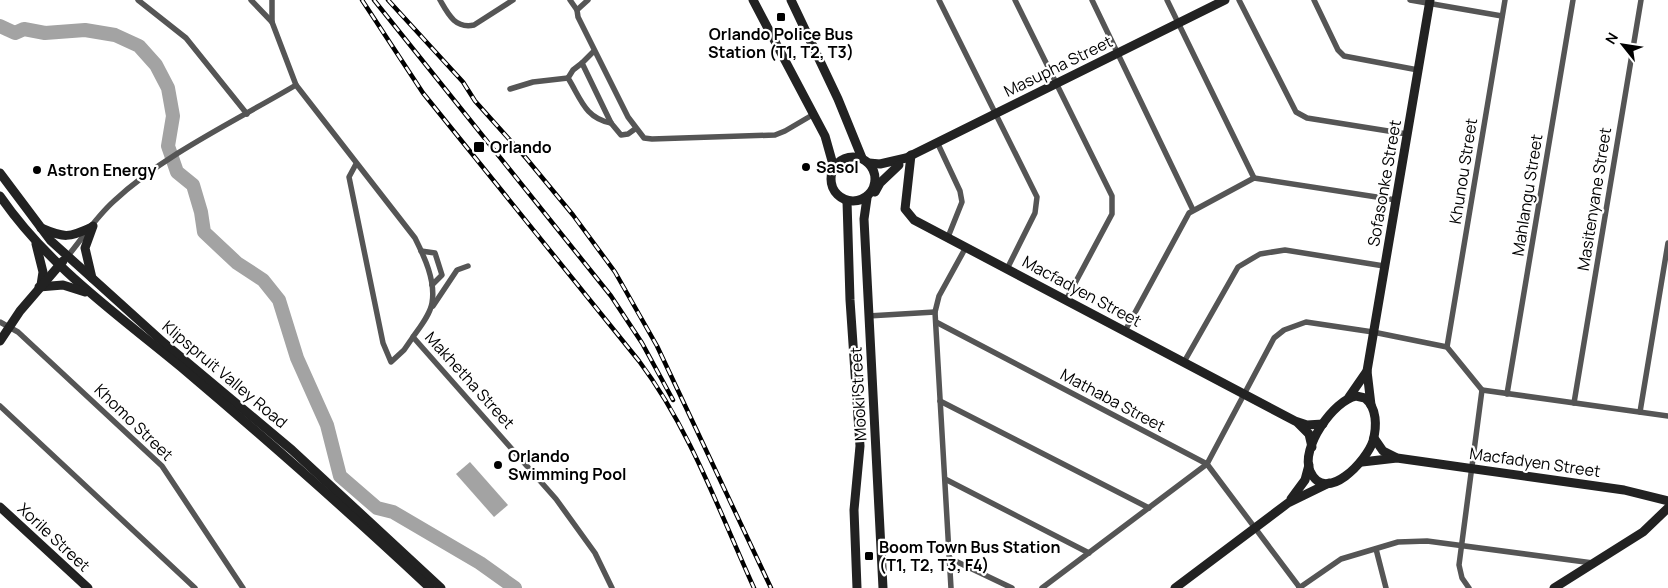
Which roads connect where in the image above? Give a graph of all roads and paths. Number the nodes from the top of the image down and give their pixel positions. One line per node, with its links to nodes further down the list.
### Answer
1 (138, 0): 34 (street)
2 (251, 0): 24 (street)
3 (272, 0): 24 (street)
4 (440, 0): 5 (street)
5 (513, 0)
6 (570, 0): 22 (street)
7 (588, 0): 22 (street)
8 (754, 0): 35 (main road)
9 (791, 0): 42 (main road)
10 (939, 0): 36 (street)
11 (1015, 0): 32 (street)
12 (1092, 0): 27 (street)
13 (1167, 0): 25 (street)
14 (1224, 0): 25 (main road, Masupha Street)
15 (1239, 0): 39 (street)
16 (1314, 0): 29 (street)
17 (1410, 0): 21 (street)
18 (1505, 0): 23 (street, Khunou Street)
19 (1573, 0): 85 (street, Mahlangu Street)
20 (1641, 0): 88 (street, Masitenyane Street)
21 (1430, 2): 23 (street); 29 (main road, Sofasonke Street)
22 (577, 10): 26 (street)
23 (1502, 16): 80 (street, Khunou Street)
24 (272, 22): 31 (street, Makhetha Street)
25 (1179, 23): 27 (main road, Masupha Street); 46 (street)
26 (594, 51): 28 (street); 38 (street)
27 (1119, 52): 32 (main road, Masupha Street); 53 (street)
28 (582, 63): 30 (street); 37 (street)
29 (1418, 70): 39 (main road, Sofasonke Street)
30 (568, 78): 33 (street); 37 (street)
31 (296, 84): 34 (street); 43 (street, Makhetha Street)
32 (1056, 84): 36 (main road, Masupha Street); 70 (street)
33 (510, 89)
34 (247, 114): 54 (street)
35 (814, 114): 38 (street); 44 (main road)
36 (995, 114): 40 (main road, Masupha Street); 65 (street)
37 (611, 123): 38 (street)
38 (635, 129)
39 (1407, 134): 51 (main road, Sofasonke Street)
40 (937, 142): 41 (main road, Masupha Street); 56 (street)
41 (905, 160): 42 (main road, Masupha Street); 47 (main road, Masupha Street); 52 (main road); 56 (main road, Macfadyen Street)
42 (866, 161): 44 (main road); 47 (main road)
43 (356, 164): 60 (street, Makhetha Street); 78 (street)
44 (834, 168): 50 (main road)
45 (0, 173): 55 (main road, Klipspruit Valley Road)
46 (1254, 178): 51 (street); 53 (street)
47 (875, 180): 49 (main road)
48 (0, 196): 57 (main road, Klipspruit Valley Road)
49 (867, 198): 50 (main road); 52 (main road, Mooki Street)
50 (844, 199): 121 (main road, Mooki Street)
51 (1396, 200): 64 (main road, Sofasonke Street)
52 (866, 208): 73 (main road, Mooki Street)
53 (1193, 210): 76 (street)
54 (92, 226): 55 (main road); 61 (street); 66 (main road)
55 (38, 227): 61 (main road, Klipspruit Valley Road)
56 (948, 237): 59 (main road, Macfadyen Street)
57 (35, 242): 62 (main road, Klipspruit Valley Road); 68 (main road)
58 (1668, 243): 91 (street)
59 (966, 247): 65 (main road, Macfadyen Street); 71 (street)
60 (421, 251): 67 (street, Makhetha Street); 67 (street)
61 (67, 257): 62 (main road); 66 (main road, Klipspruit Valley Road)
62 (60, 266): 68 (main road); 69 (main road, Klipspruit Valley Road)
63 (468, 266): 72 (street)
64 (1384, 266): 77 (main road, Sofasonke Street); 81 (street)
65 (1007, 269): 70 (main road, Macfadyen Street)
66 (92, 278): 119 (main road, Klipspruit Valley Road)
67 (432, 285): 72 (street, Makhetha Street)
68 (40, 286): 69 (main road); 75 (main road)
69 (92, 295): 118 (main road, Klipspruit Valley Road)
70 (1066, 300): 76 (main road, Macfadyen Street)
71 (935, 312): 73 (street); 74 (street)
72 (427, 314): 78 (street, Makhetha Street)
73 (868, 316): 122 (main road, Mooki Street)
74 (936, 322): 87 (street); 99 (street, Mathaba Street)
75 (4, 323): 79 (main road); 117 (street, Khomo Street)
76 (1125, 331): 81 (main road, Macfadyen Street)
77 (1373, 332): 80 (street); 82 (main road, Sofasonke Street); 84 (street)
78 (413, 337): 120 (street, Makhetha Street)
79 (0, 341)
80 (1447, 347): 83 (street)
81 (1184, 362): 84 (main road, Macfadyen Street)
82 (1366, 370): 86 (main road, Sofasonke Street); 89 (main road, Sofasonke Street)
83 (1482, 390): 85 (street); 101 (street)
84 (1244, 394): 93 (main road, Macfadyen Street); 99 (street)
85 (1507, 394): 88 (street)
86 (1350, 397): 89 (main road); 94 (main road, Sofasonke Street)
87 (940, 401): 102 (street); 107 (street)
88 (1574, 403): 91 (street)
89 (1371, 405): 95 (main road, Sofasonke Street)
90 (0, 406): 116 (street)
91 (1640, 412): 92 (street)
92 (1668, 416)
93 (1296, 421): 94 (main road, Macfadyen Street); 96 (main road, Macfadyen Street)
94 (1322, 424): 96 (main road, Sofasonke Street)
95 (1374, 438): 97 (main road, Macfadyen Street); 98 (main road, Sofasonke Street)
96 (1312, 448): 100 (main road, Sofasonke Street)
97 (1397, 458): 98 (main road, Macfadyen Street); 101 (main road, Macfadyen Street)
98 (1362, 462): 103 (main road, Sofasonke Street)
99 (1206, 464): 107 (street); 109 (street, Mathaba Street)
100 (1309, 465): 103 (main road); 105 (main road, Sofasonke Street)
101 (1472, 468): 104 (main road, Macfadyen Street); 110 (street)
102 (945, 479): 112 (street); 113 (street)
103 (1332, 482): 105 (main road, Sofasonke Street)
104 (1668, 500)
105 (1288, 503): 109 (main road, Sofasonke Street)
106 (0, 507): 115 (main road, Xorile Street)
107 (1149, 508): 112 (street)
108 (1668, 508): 114 (main road)
109 (1255, 528): 126 (main road, Sofasonke Street); 127 (street, Mathaba Street)
110 (1462, 546): 111 (street); 114 (street); 129 (street)
111 (1376, 549): 127 (street); 128 (street)
112 (1088, 553): 125 (street)
113 (949, 558): 123 (street); 124 (street)
114 (1593, 563): 130 (main road)
115 (88, 588)
116 (195, 588)
117 (243, 588)
118 (430, 588)
119 (441, 588)
120 (612, 588)
121 (857, 588)
122 (883, 588)
123 (951, 588)
124 (1012, 588)
125 (1042, 588)
126 (1175, 588)
127 (1300, 588)
128 (1386, 588)
129 (1469, 588)
130 (1554, 588)

